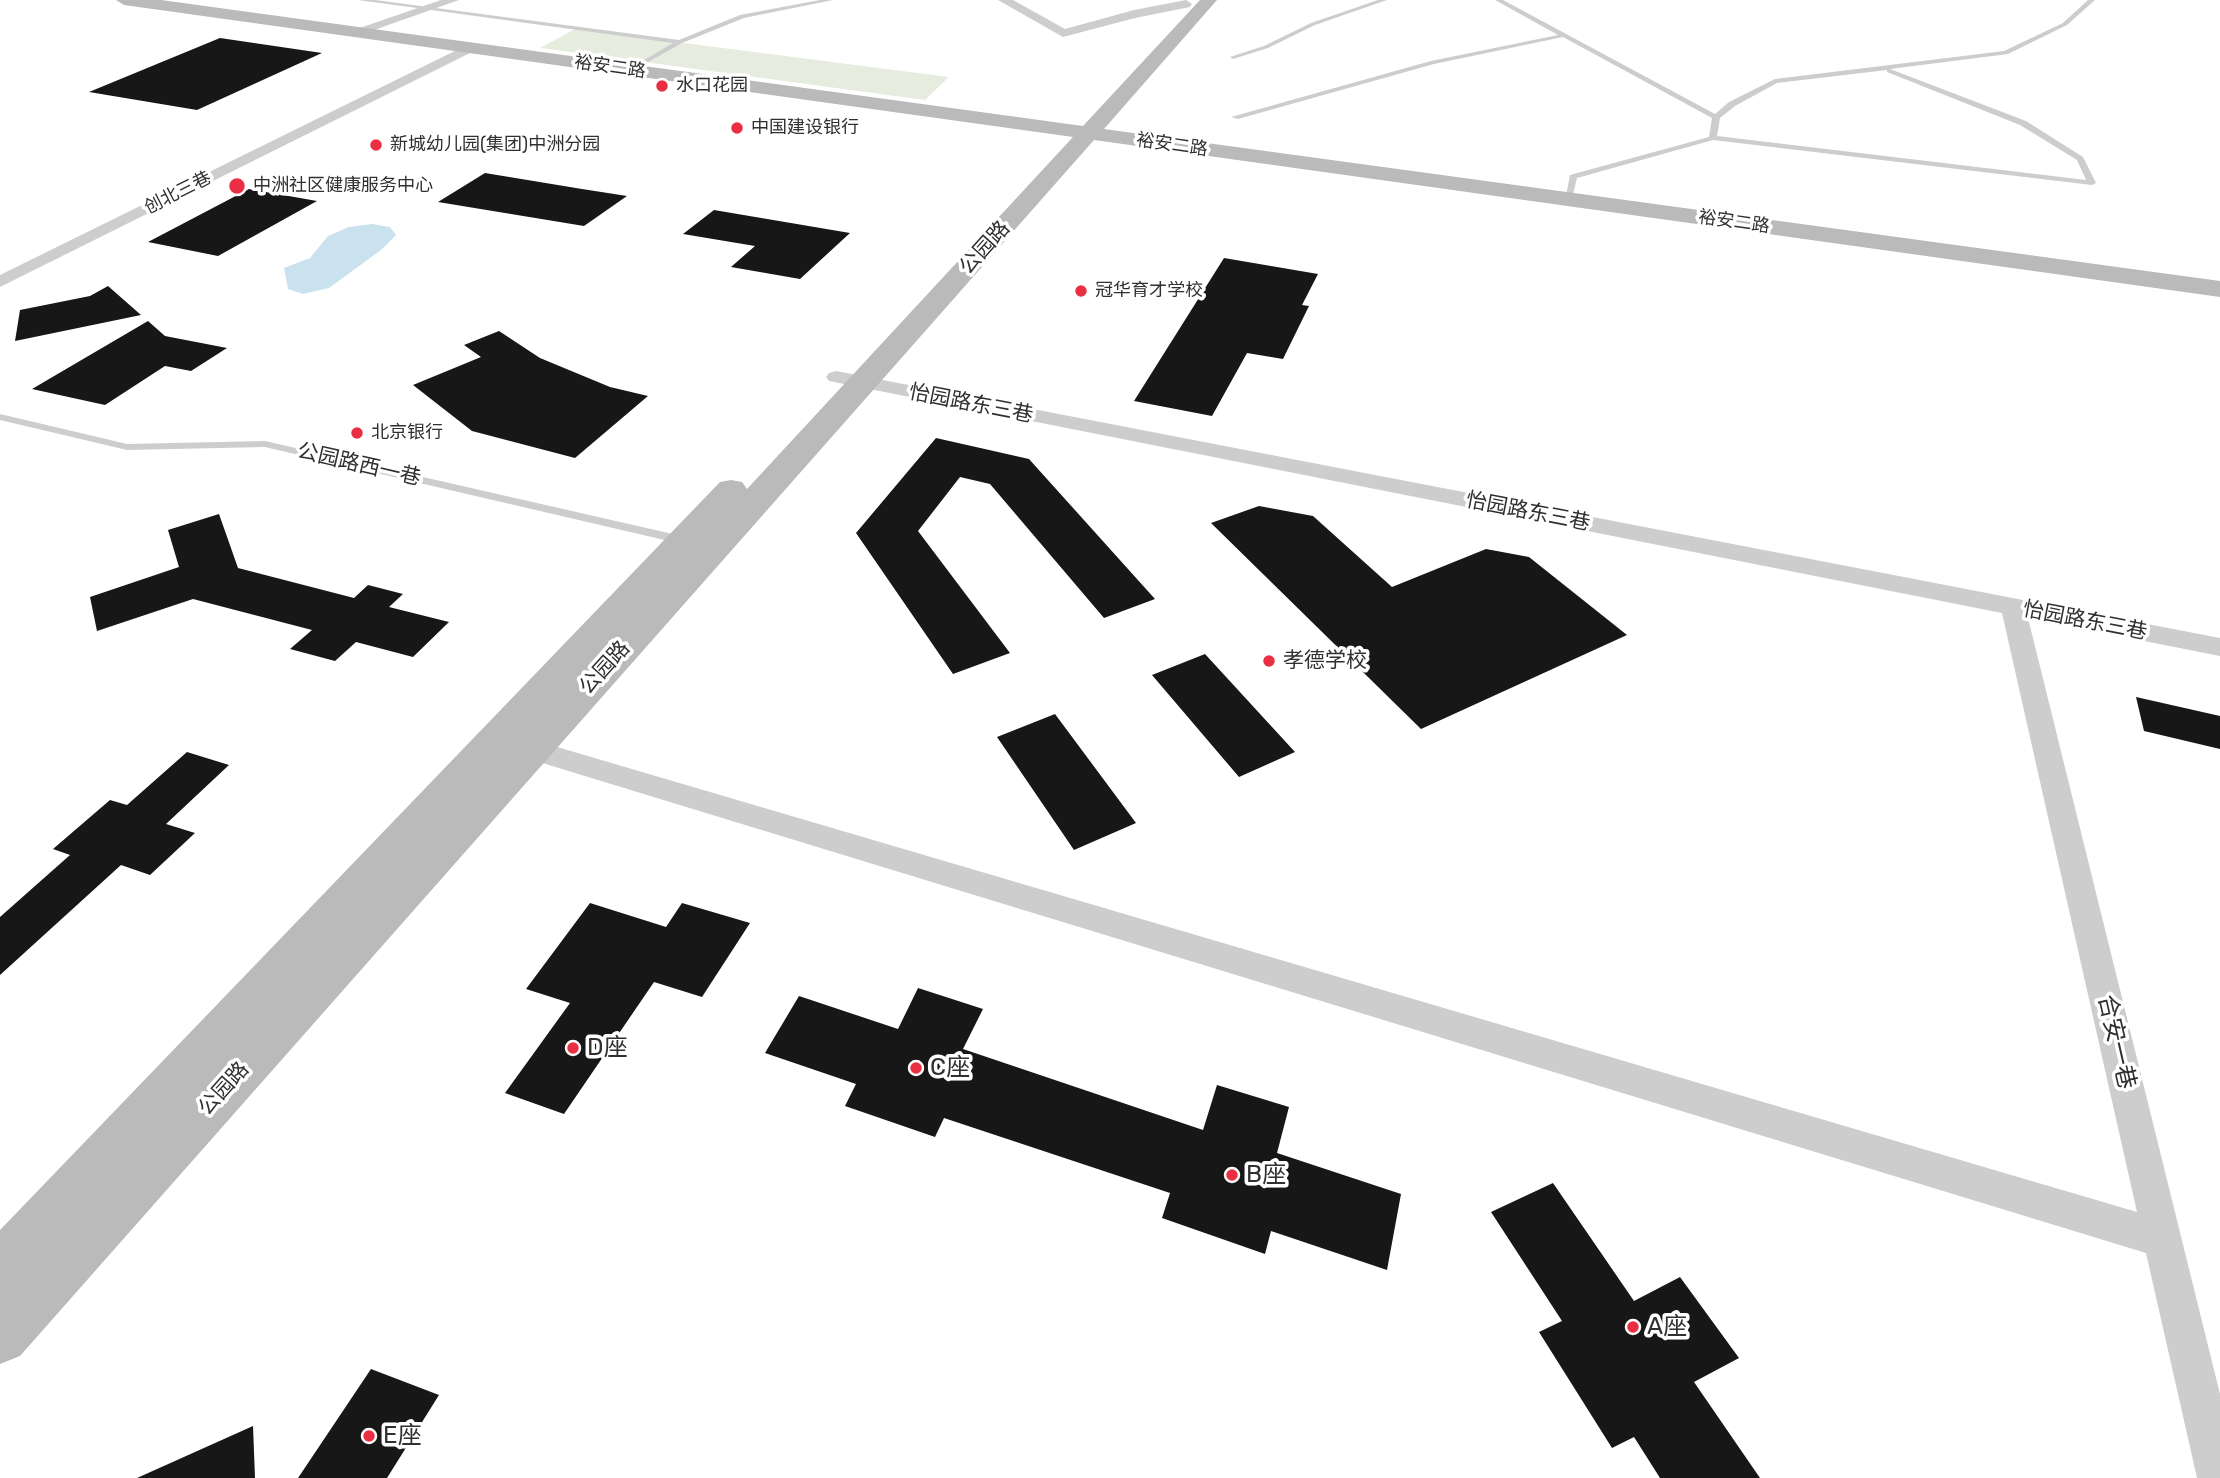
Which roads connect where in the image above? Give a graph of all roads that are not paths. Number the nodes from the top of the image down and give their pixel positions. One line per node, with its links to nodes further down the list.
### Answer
1 (124, 0): 12 (main road, 裕安二路)
2 (172, 0): 12 (main road, 裕安二路)
3 (361, 0): 11 (lane)
4 (453, 0): 11 (street)
5 (830, 0): 14 (lane)
6 (1004, 0): 10 (street)
7 (1384, 0): 16 (lane)
8 (1498, 0): 13 (lane)
9 (2092, 0): 18 (lane)
10 (1181, 3): 21 (main road, 公园路)
11 (426, 9): 12 (street); 14 (lane)
12 (361, 29): 15 (main road, 裕安二路); 17 (main road, 裕安二路)
13 (1565, 35): 19 (lane); 20 (lane)
14 (680, 42): 17 (lane)
15 (469, 48): 21 (main road, 裕安二路); 25 (street, 创北三巷)
16 (1233, 57)
17 (641, 64): 21 (main road, 裕安二路)
18 (1884, 69): 20 (lane); 22 (lane)
19 (1235, 117)
20 (1716, 117): 22 (lane)
21 (1082, 128): 23 (main road, 裕安二路); 27 (main road, 公园路)
22 (1713, 138): 23 (lane)
23 (1569, 195): 24 (main road, 裕安二路); 26 (main road, 裕安二路)
24 (2220, 279)
25 (0, 282)
26 (2220, 289)
27 (849, 380): 29 (main road, 公园路); 30 (street, 怡园路东三巷)
28 (0, 417): 29 (lane, 公园路西一巷)
29 (699, 544): 32 (main road, 公园路); 33 (main road, 公园路)
30 (2013, 607): 31 (street, 怡园路东三巷); 34 (street, 合安一巷)
31 (2220, 647)
32 (497, 739): 33 (street); 35 (main road, 公园路)
33 (531, 749): 34 (street); 36 (main road, 公园路)
34 (2163, 1239): 37 (street, 合安一巷)
35 (0, 1269)
36 (0, 1336)
37 (2219, 1478)

